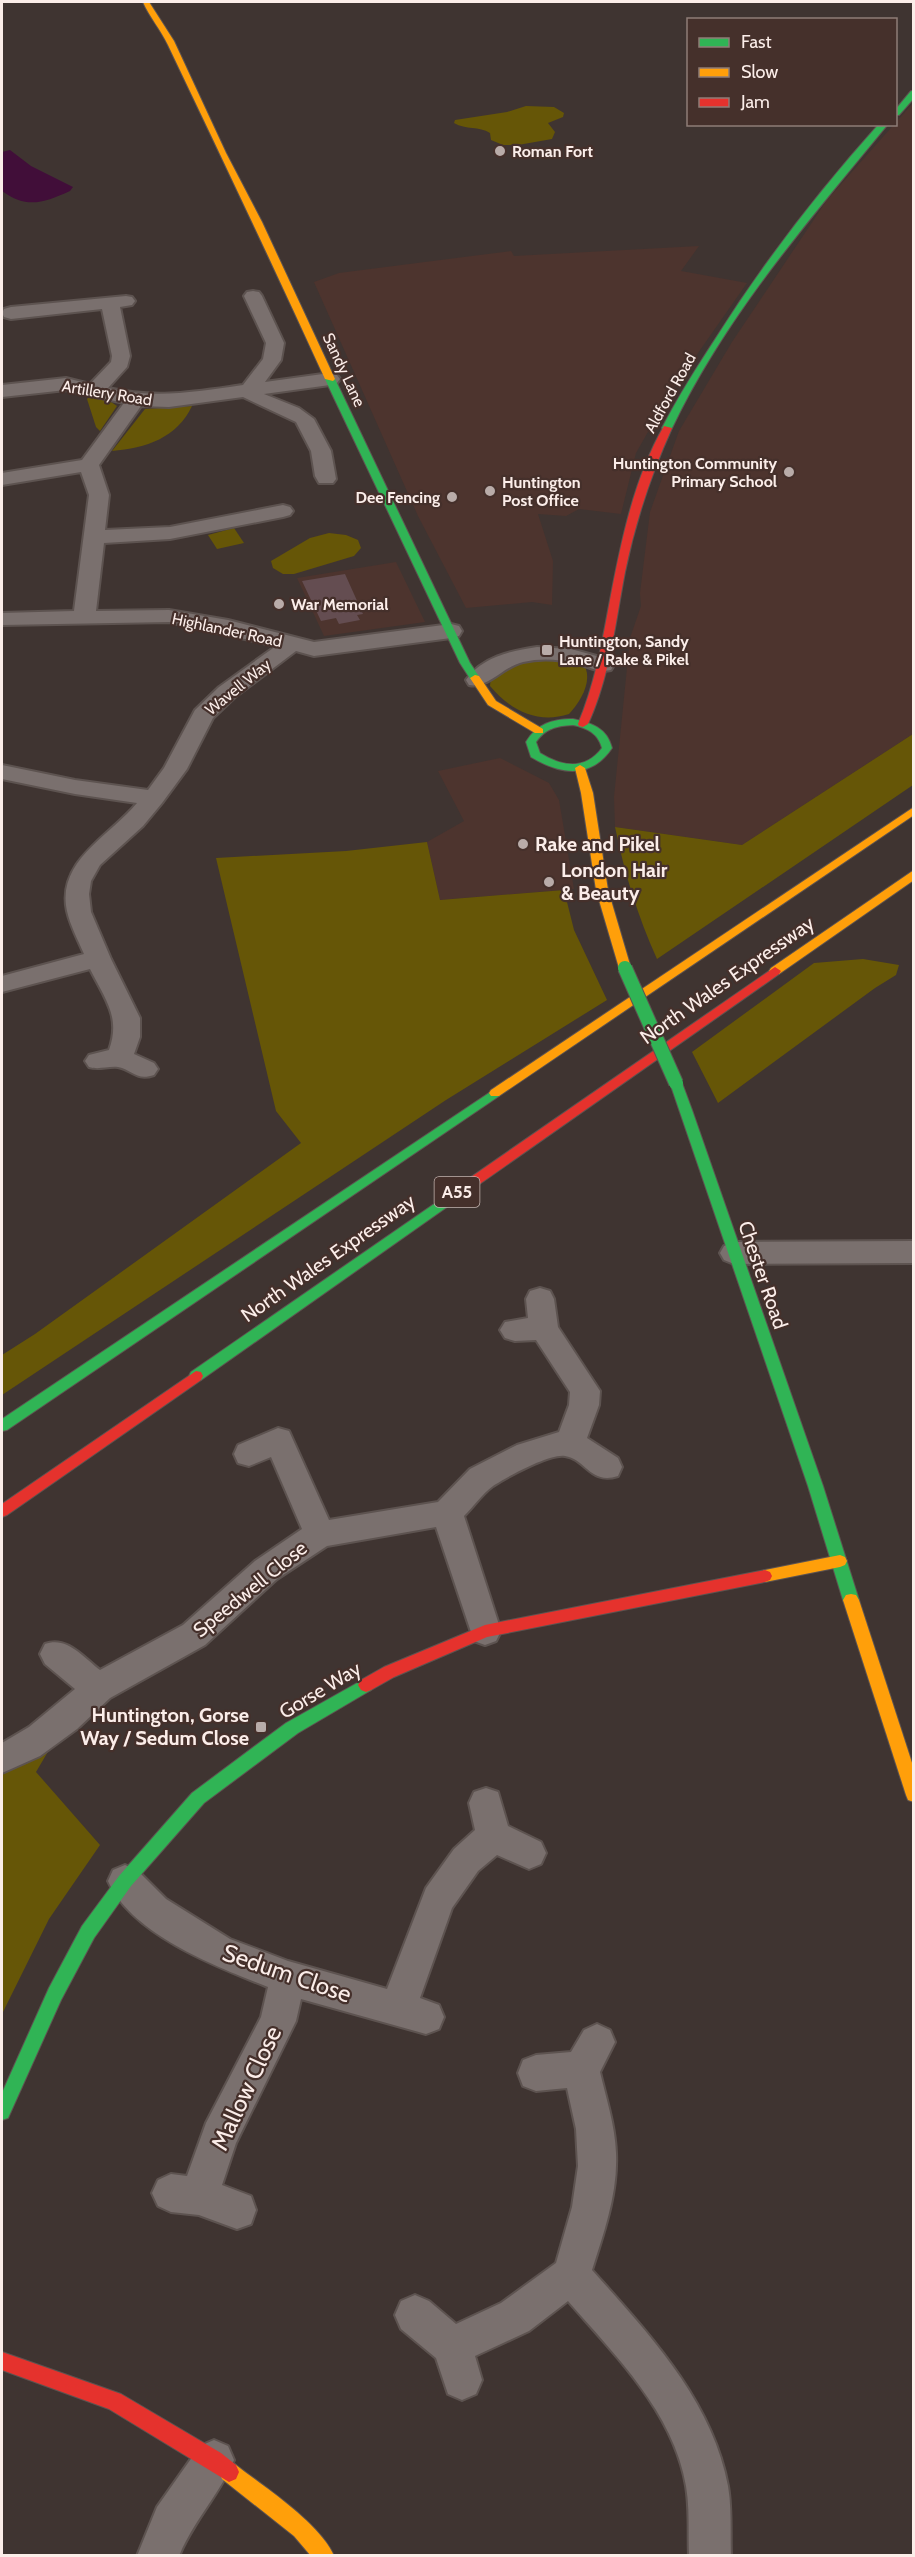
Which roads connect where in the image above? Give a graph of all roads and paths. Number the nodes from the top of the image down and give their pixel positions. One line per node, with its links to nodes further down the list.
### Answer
1 (146, 2): 7 (main road, Sandy Lane)
2 (914, 93): 3 (main road)
3 (897, 112)
4 (882, 126): 21 (main road, Aldford Road)
5 (253, 296): 10 (street)
6 (11, 313): 8 (street)
7 (330, 379): 10 (street, Artillery Road); 19 (main road, Sandy Lane)
8 (95, 390): 9 (street, Artillery Road); 11 (street, Artillery Road)
9 (2, 391)
10 (248, 391): 11 (street, Artillery Road); 14 (street)
11 (136, 400): 12 (street)
12 (89, 465): 13 (street); 16 (street)
13 (2, 479)
14 (326, 479)
15 (283, 511): 16 (street)
16 (96, 537): 17 (street)
17 (84, 617): 18 (street, Highlander Road); 20 (street, Highlander Road)
18 (2, 619)
19 (450, 631): 20 (street, Highlander Road); 22 (main road, Sandy Lane)
20 (292, 644): 27 (street, Wavell Way)
21 (603, 665): 22 (street); 23 (main road, Aldford Road)
22 (477, 680): 24 (main road, Sandy Lane)
23 (583, 724): 24 (main road); 25 (main road)
24 (539, 731): 25 (main road)
25 (580, 768): 34 (main road, Chester Road, bridge)
26 (2, 772): 27 (street)
27 (154, 798): 30 (street, Wavell Way)
28 (914, 810): 38 (main road, North Wales Expressway)
29 (914, 874): 42 (main road, North Wales Expressway / A55)
30 (98, 959): 31 (street); 32 (street, Wavell Way)
31 (2, 984)
32 (145, 1069)
33 (914, 1252): 34 (street)
34 (734, 1253): 45 (main road, Chester Road)
35 (540, 1299): 36 (street)
36 (544, 1329): 37 (street); 39 (street)
37 (515, 1330)
38 (2, 1426)
39 (570, 1443): 41 (street); 43 (street)
40 (249, 1454): 44 (street)
41 (607, 1467)
42 (2, 1511)
43 (447, 1513): 44 (street, Speedwell Close); 46 (street)
44 (320, 1534): 48 (street, Speedwell Close)
45 (840, 1562): 46 (main road, Gorse Way); 50 (main road, Chester Road)
46 (485, 1631): 52 (main road, Gorse Way)
47 (56, 1654): 48 (street)
48 (98, 1688): 49 (street, Speedwell Close)
49 (2, 1758)
50 (914, 1795)
51 (529, 1853): 53 (street, Sedum Close)
52 (125, 1881): 53 (street, Sedum Close); 55 (main road, Gorse Way)
53 (288, 1978): 56 (street, Mallow Close)
54 (536, 2073): 57 (street)
55 (2, 2112)
56 (237, 2210)
57 (571, 2275): 58 (street); 63 (street)
58 (415, 2314)
59 (2, 2361): 60 (main road)
60 (214, 2460): 61 (street); 62 (main road)
61 (158, 2556)
62 (324, 2556)
63 (710, 2556)

